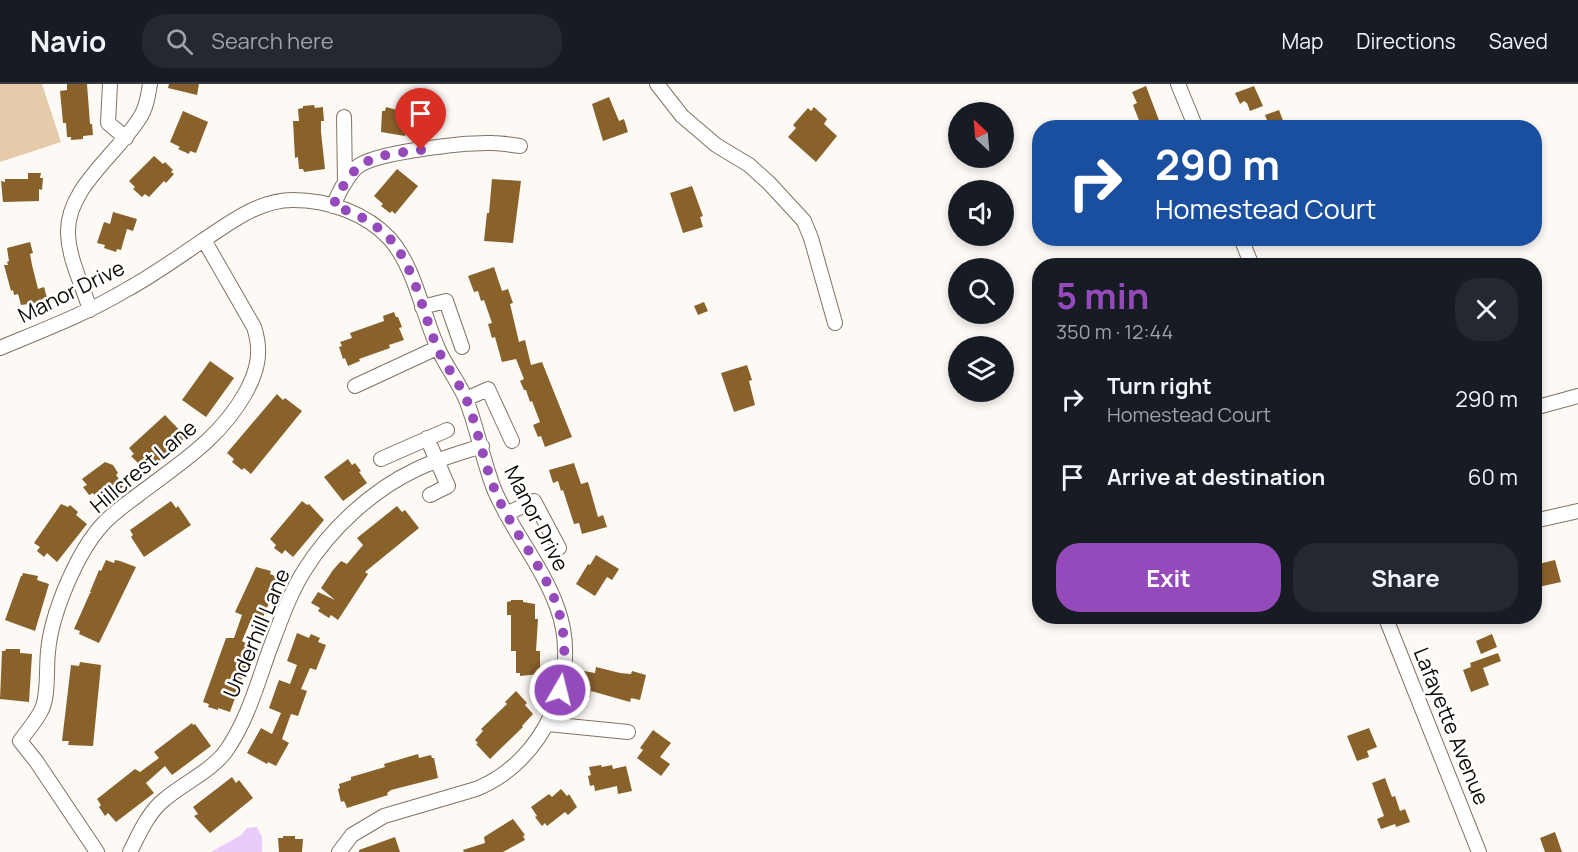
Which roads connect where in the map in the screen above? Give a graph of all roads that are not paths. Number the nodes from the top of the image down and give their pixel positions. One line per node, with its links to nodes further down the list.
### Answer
1 (110, 84): 7 (street)
2 (150, 84): 7 (street)
3 (657, 84): 14 (street)
4 (1178, 84): 6 (street)
5 (344, 117): 9 (street)
6 (1193, 120)
7 (126, 138): 13 (street)
8 (520, 146): 9 (street)
9 (345, 183): 10 (street)
10 (333, 206): 11 (street, Manor Drive); 12 (street, Manor Drive)
11 (204, 240): 13 (street, Manor Drive); 36 (street, Hillcrest Lane)
12 (422, 307): 15 (street); 17 (street, Manor Drive)
13 (90, 310): 16 (street, Manor Drive)
14 (835, 323)
15 (462, 347)
16 (0, 348)
17 (437, 348): 18 (street); 20 (street, Manor Drive)
18 (355, 386)
19 (1578, 396): 21 (street)
20 (466, 399): 24 (street); 25 (street, Manor Drive)
21 (1542, 406)
22 (447, 430): 23 (street)
23 (427, 438): 26 (street); 27 (street)
24 (512, 441)
25 (482, 446): 27 (street, Underhill Lane); 30 (street, Manor Drive)
26 (381, 459)
27 (437, 460): 28 (street); 37 (street, Underhill Lane)
28 (430, 495)
29 (1578, 511): 31 (street)
30 (506, 514): 32 (street); 34 (street, Manor Drive)
31 (1542, 519)
32 (559, 548)
33 (1388, 624): 39 (street, Lafayette Avenue)
34 (548, 724): 35 (street); 38 (street, Manor Drive)
35 (628, 732)
36 (97, 852)
37 (130, 852)
38 (339, 852)
39 (1479, 852)

